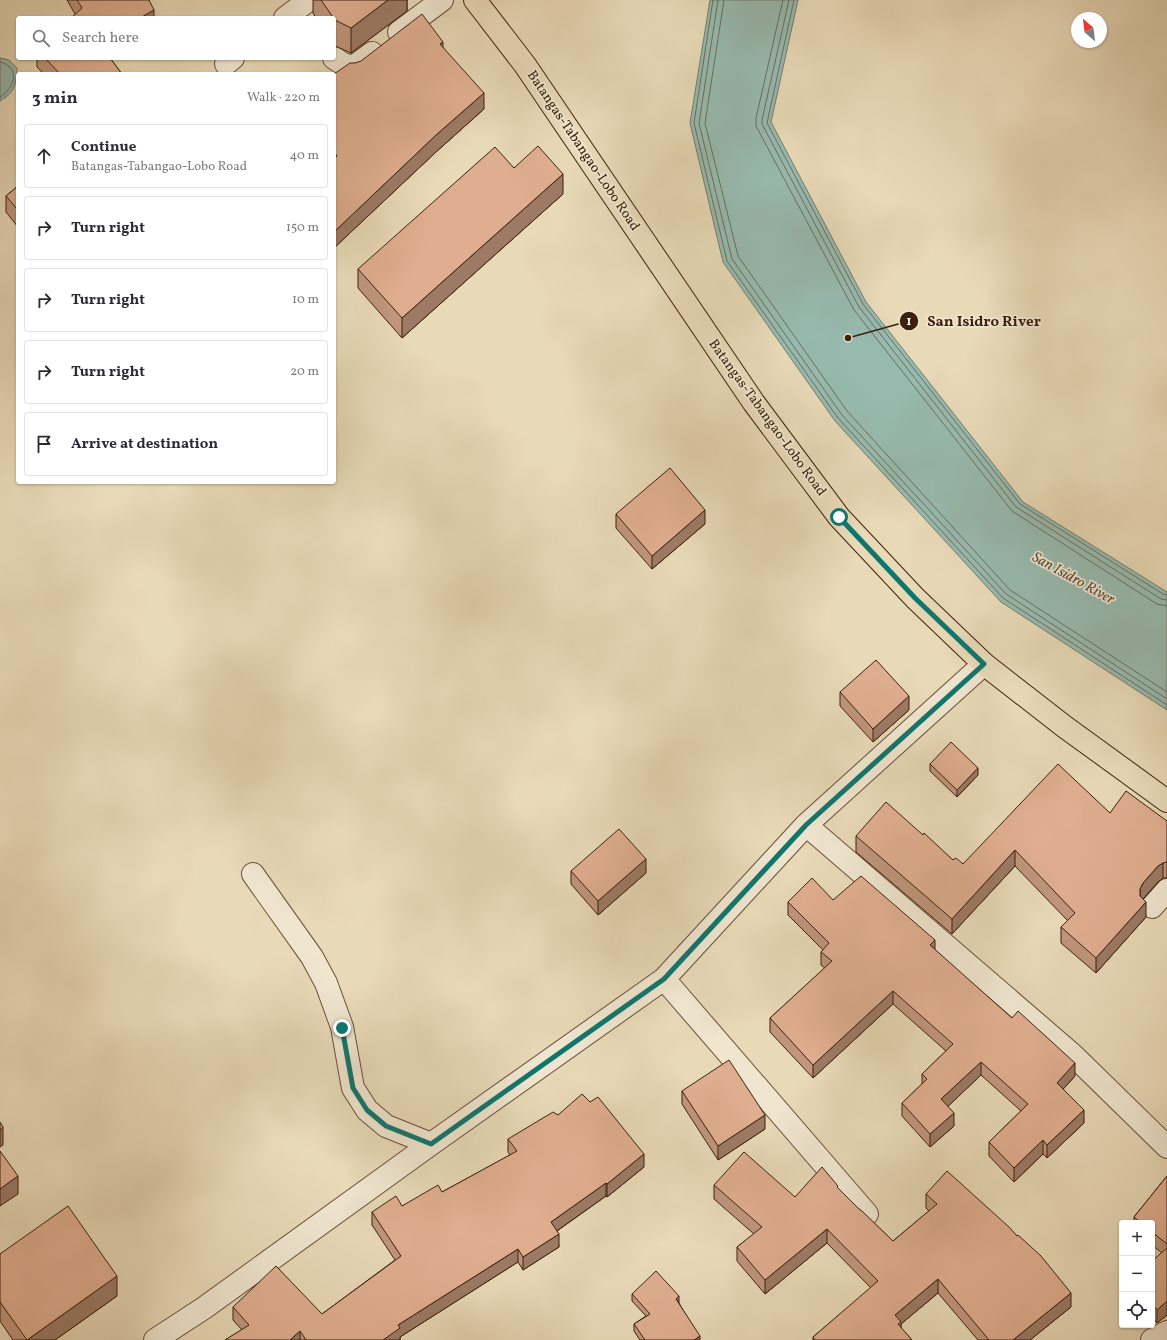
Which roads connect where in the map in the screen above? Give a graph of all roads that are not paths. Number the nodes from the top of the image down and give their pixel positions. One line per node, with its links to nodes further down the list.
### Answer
1 (442, 0): 3 (street)
2 (475, 0): 4 (main road, Batangas-Tabangao-Lobo Road)
3 (336, 60)
4 (984, 664): 5 (main road, Batangas-Tabangao-Lobo Road); 6 (street)
5 (1167, 801)
6 (806, 825): 10 (street); 12 (street)
7 (253, 874): 11 (street)
8 (1167, 890): 9 (street)
9 (1152, 907)
10 (664, 979): 11 (street); 13 (street)
11 (431, 1144): 15 (street)
12 (1167, 1147)
13 (867, 1214)
14 (1167, 1332): 16 (street)
15 (155, 1340)
16 (1152, 1340)

